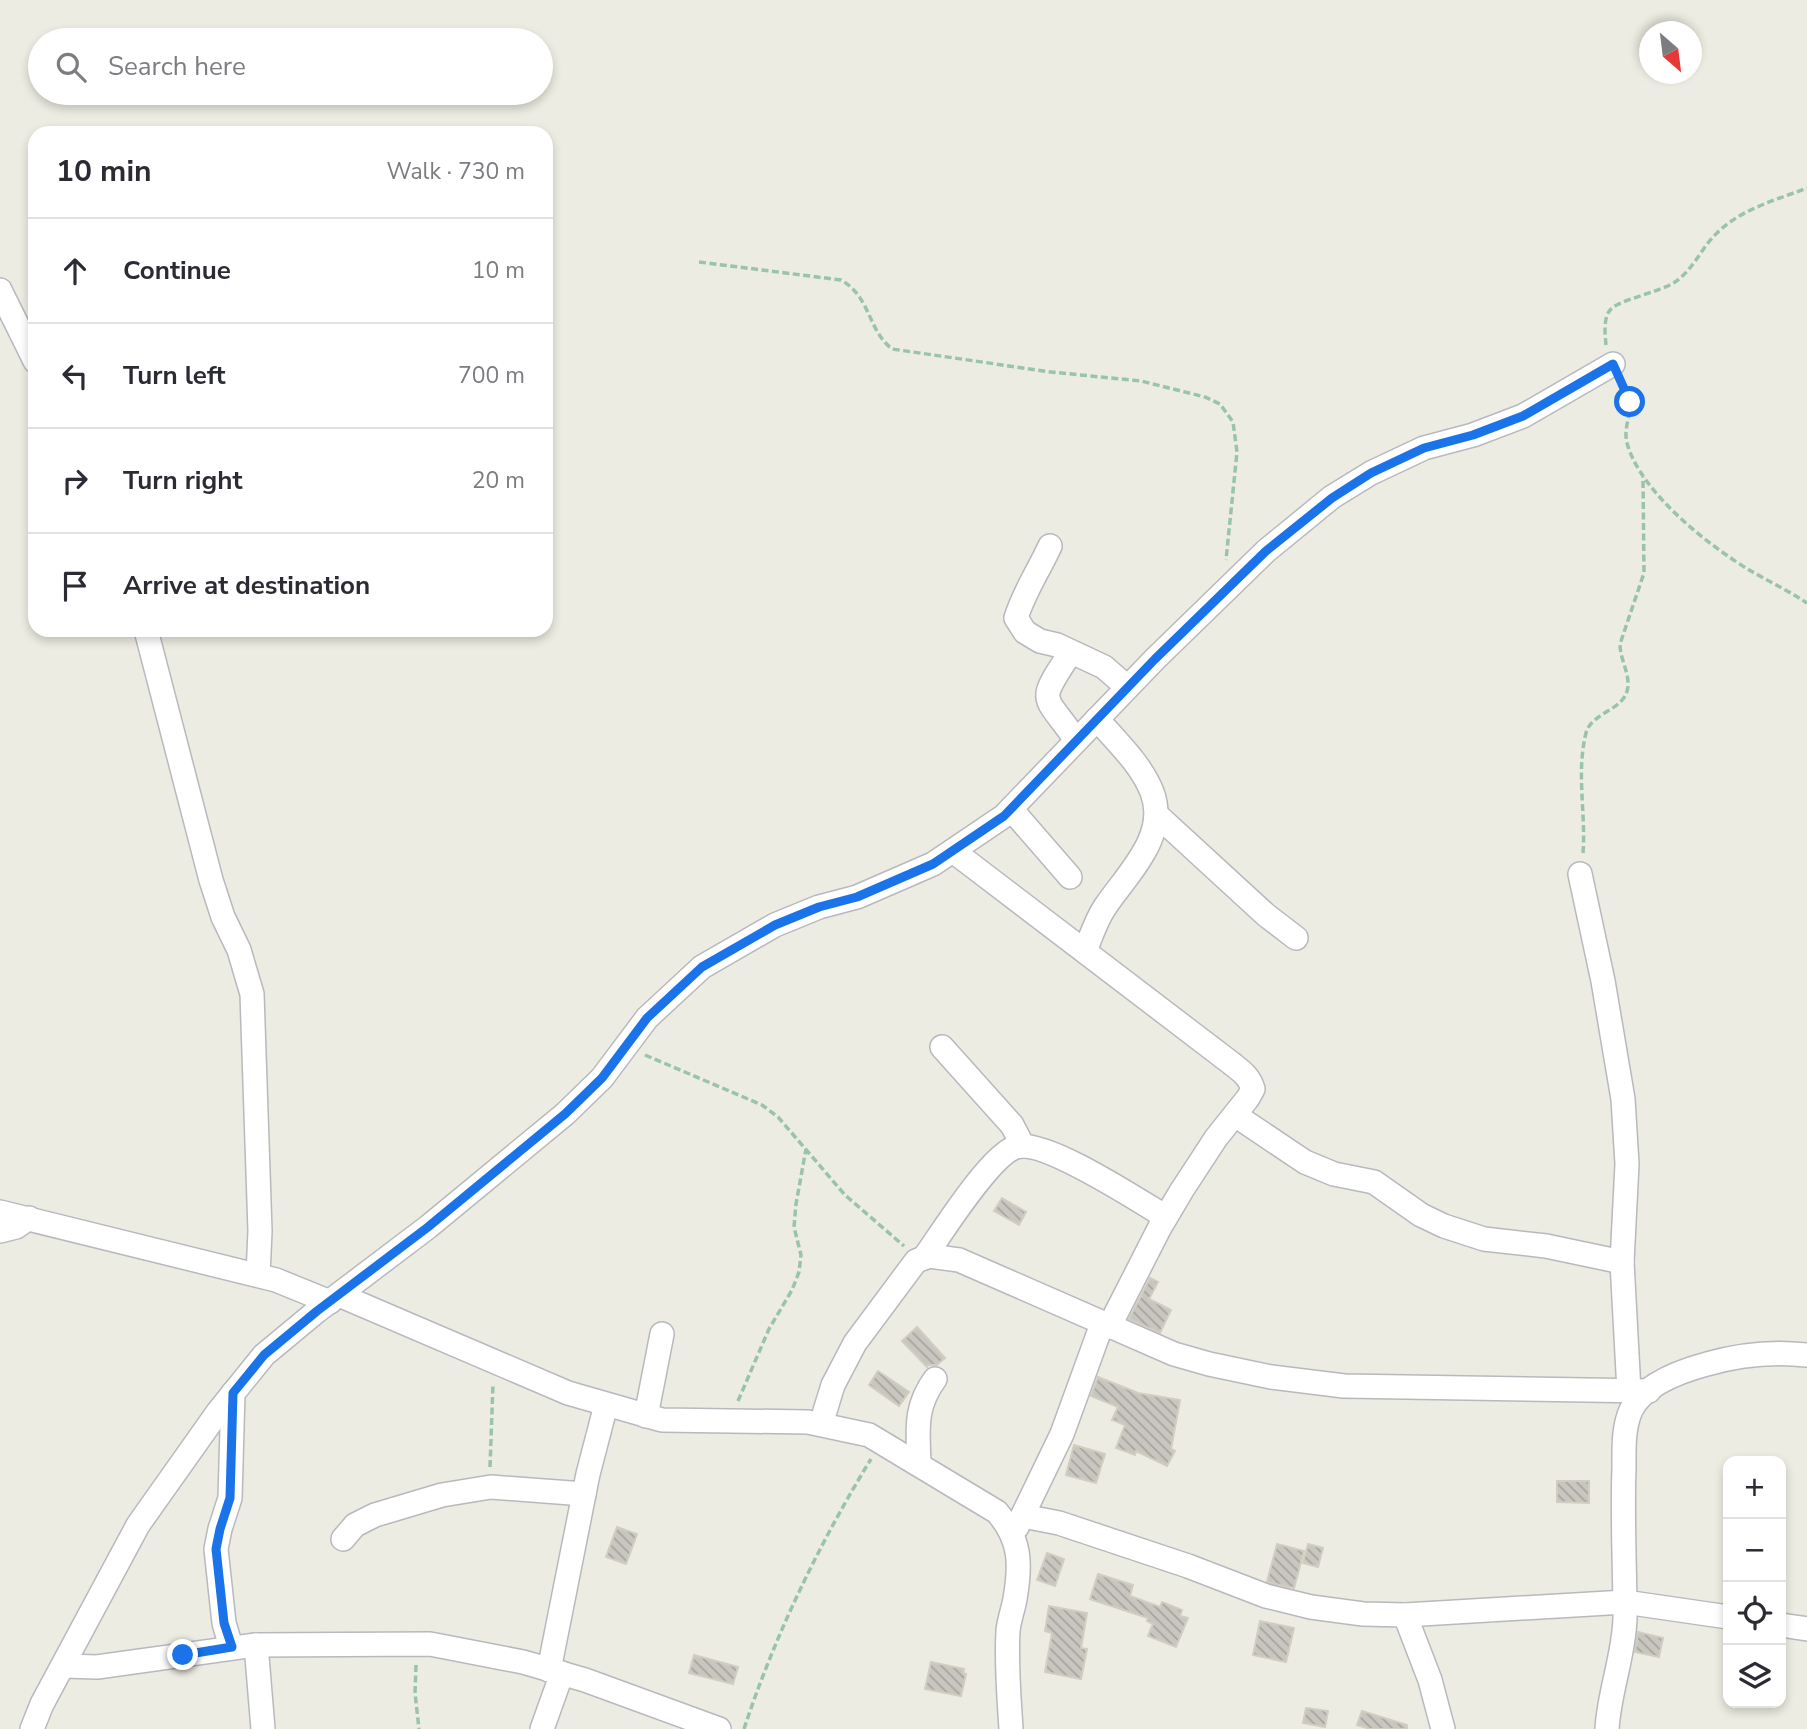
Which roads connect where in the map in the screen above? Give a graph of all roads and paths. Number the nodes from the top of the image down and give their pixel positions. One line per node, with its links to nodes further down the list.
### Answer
1 (1807, 188): 5 (path)
2 (699, 262): 8 (path)
3 (0, 290): 4 (street)
4 (28, 346)
5 (1613, 364): 6 (path); 8 (street)
6 (1643, 474): 9 (path); 18 (path)
7 (1050, 546): 11 (street)
8 (1227, 590): 12 (street)
9 (1807, 603)
10 (148, 637): 33 (street)
11 (1071, 652): 12 (street); 14 (street)
12 (1128, 687): 13 (street)
13 (1097, 719): 14 (street); 16 (street)
14 (1076, 740): 15 (street)
15 (1011, 809): 17 (street); 19 (street)
16 (1157, 815): 20 (street); 21 (street)
17 (953, 851): 21 (street); 23 (street)
18 (1580, 874): 32 (street)
19 (1070, 877)
20 (1296, 938)
21 (1084, 951): 24 (street)
22 (942, 1046): 25 (street)
23 (626, 1047): 26 (path); 34 (street)
24 (1235, 1115): 28 (street); 32 (street)
25 (1023, 1146): 28 (street); 31 (street)
26 (806, 1149): 31 (path); 44 (path)
27 (0, 1212): 29 (street)
28 (1166, 1217): 35 (street)
29 (29, 1218): 30 (street); 33 (street)
30 (0, 1231)
31 (920, 1259): 35 (street); 45 (street)
32 (1622, 1262): 40 (street)
33 (258, 1275): 34 (street)
34 (335, 1298): 38 (street); 41 (street)
35 (1106, 1325): 40 (street); 50 (street)
36 (662, 1334): 43 (street)
37 (1807, 1355): 40 (street)
38 (494, 1361): 42 (street); 48 (path)
39 (935, 1379): 47 (street)
40 (1639, 1391): 52 (street)
41 (233, 1393): 59 (street); 60 (street)
42 (607, 1405): 43 (street); 49 (street)
43 (646, 1416): 44 (street)
44 (728, 1421): 45 (street)
45 (821, 1424): 46 (street)
46 (881, 1442): 47 (street); 67 (path)
47 (919, 1464): 50 (street)
48 (491, 1487): 49 (street); 51 (street)
49 (584, 1494): 61 (street)
50 (1018, 1525): 53 (street); 68 (street)
51 (344, 1539)
52 (1625, 1602): 53 (street); 54 (street); 70 (street)
53 (1405, 1615): 69 (street)
54 (1723, 1616)
55 (1786, 1626): 56 (street)
56 (1807, 1629)
57 (416, 1644): 58 (street); 61 (street); 64 (path)
58 (256, 1646): 59 (street); 63 (street)
59 (232, 1647): 60 (street)
60 (64, 1666): 62 (street)
61 (556, 1672): 65 (street); 66 (street)
62 (32, 1729)
63 (264, 1729)
64 (419, 1729)
65 (542, 1729)
66 (719, 1729)
67 (744, 1729)
68 (1012, 1729)
69 (1443, 1729)
70 (1606, 1729)

